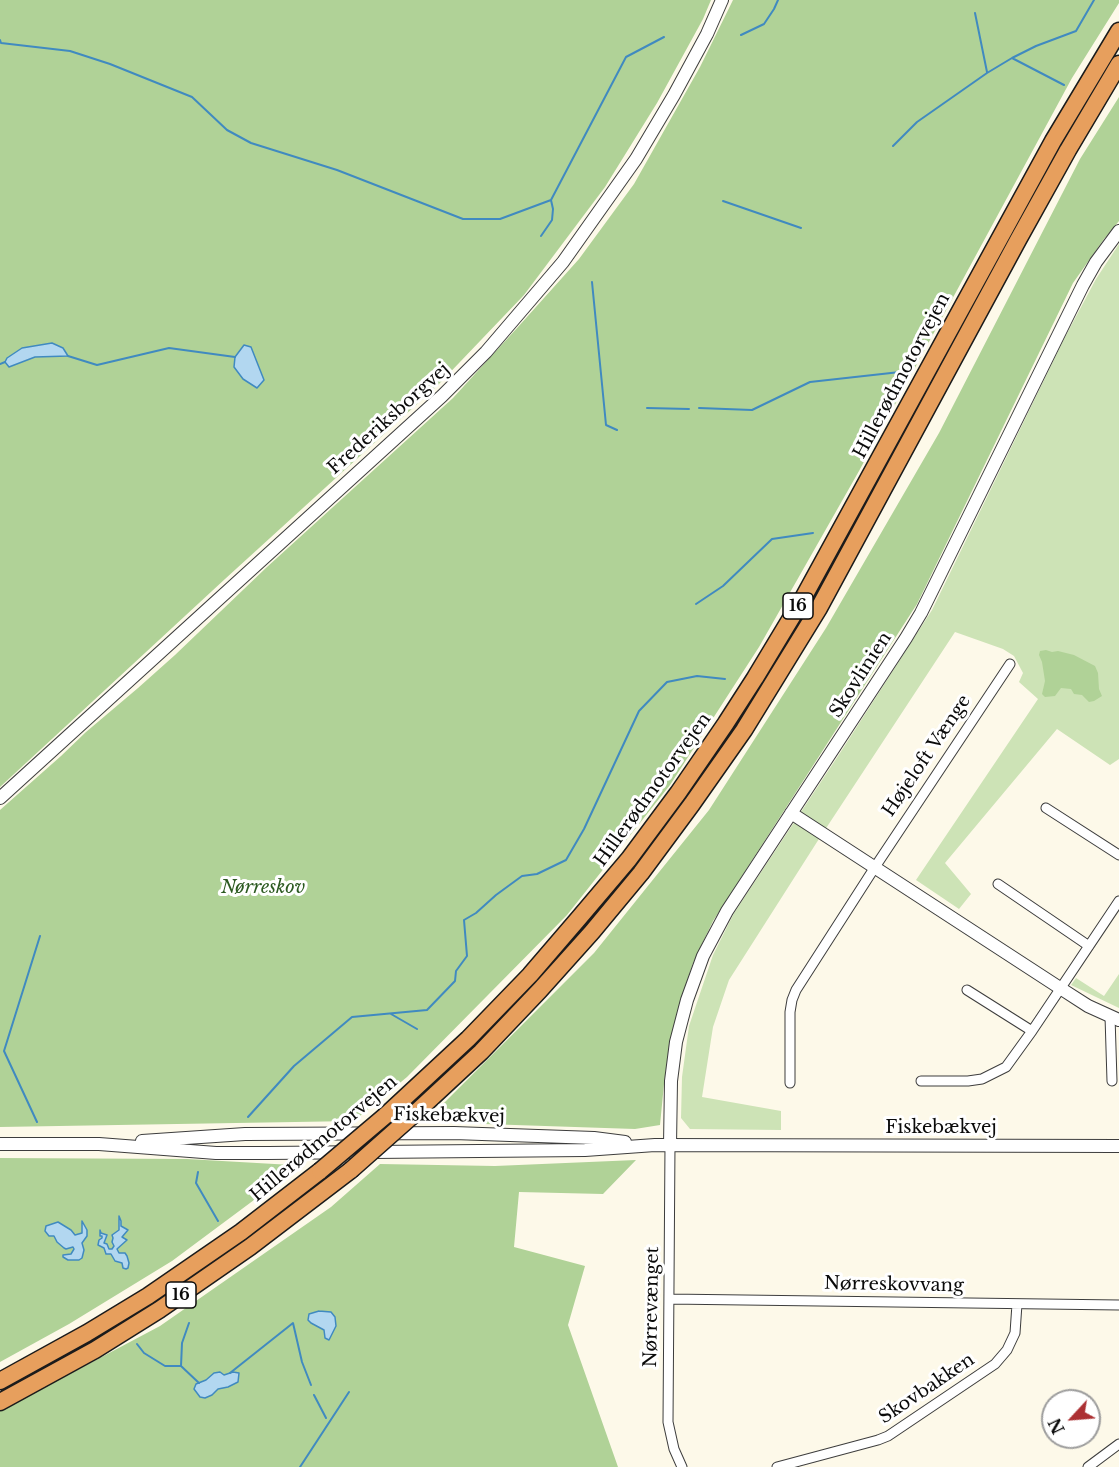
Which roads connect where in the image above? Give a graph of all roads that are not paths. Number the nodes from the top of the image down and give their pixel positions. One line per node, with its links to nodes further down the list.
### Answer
1 (722, 0): 6 (street, Frederiksborgvej)
2 (1119, 31): 29 (highway, Hillerødmotorvejen / 16, bridge)
3 (1119, 64): 30 (highway, Hillerødmotorvejen / 16, bridge)
4 (1119, 231): 8 (street, Skovlinien)
5 (1010, 664): 10 (street, Højeloft Vænge)
6 (0, 798)
7 (1047, 808): 9 (street)
8 (791, 813): 10 (street); 24 (street, Skovlinien)
9 (1119, 855)
10 (875, 867): 14 (street); 20 (street, Højeloft Vænge)
11 (998, 884): 13 (street)
12 (1119, 901): 13 (street)
13 (1089, 946): 14 (street)
14 (1060, 988): 16 (street); 17 (street)
15 (967, 990): 17 (street)
16 (1114, 1018): 19 (street)
17 (1032, 1031): 18 (street)
18 (921, 1081)
19 (1113, 1081)
20 (790, 1083)
21 (0, 1144): 22 (street, Fiskebækvej)
22 (99, 1144): 23 (street, Fiskebækvej); 23 (street, Fiskebækvej)
23 (655, 1145): 24 (street, Fiskebækvej)
24 (670, 1145): 25 (street, Fiskebækvej); 26 (street, Nørrevænget)
25 (1119, 1146)
26 (669, 1299): 27 (street, Nørreskovvang); 32 (street, Nørrevænget)
27 (1017, 1304): 28 (street, Nørreskovvang); 33 (street, Skovbakken)
28 (1119, 1305)
29 (0, 1381)
30 (0, 1402)
31 (1119, 1444): 34 (street)
32 (682, 1467)
33 (777, 1467)
34 (1088, 1467)

